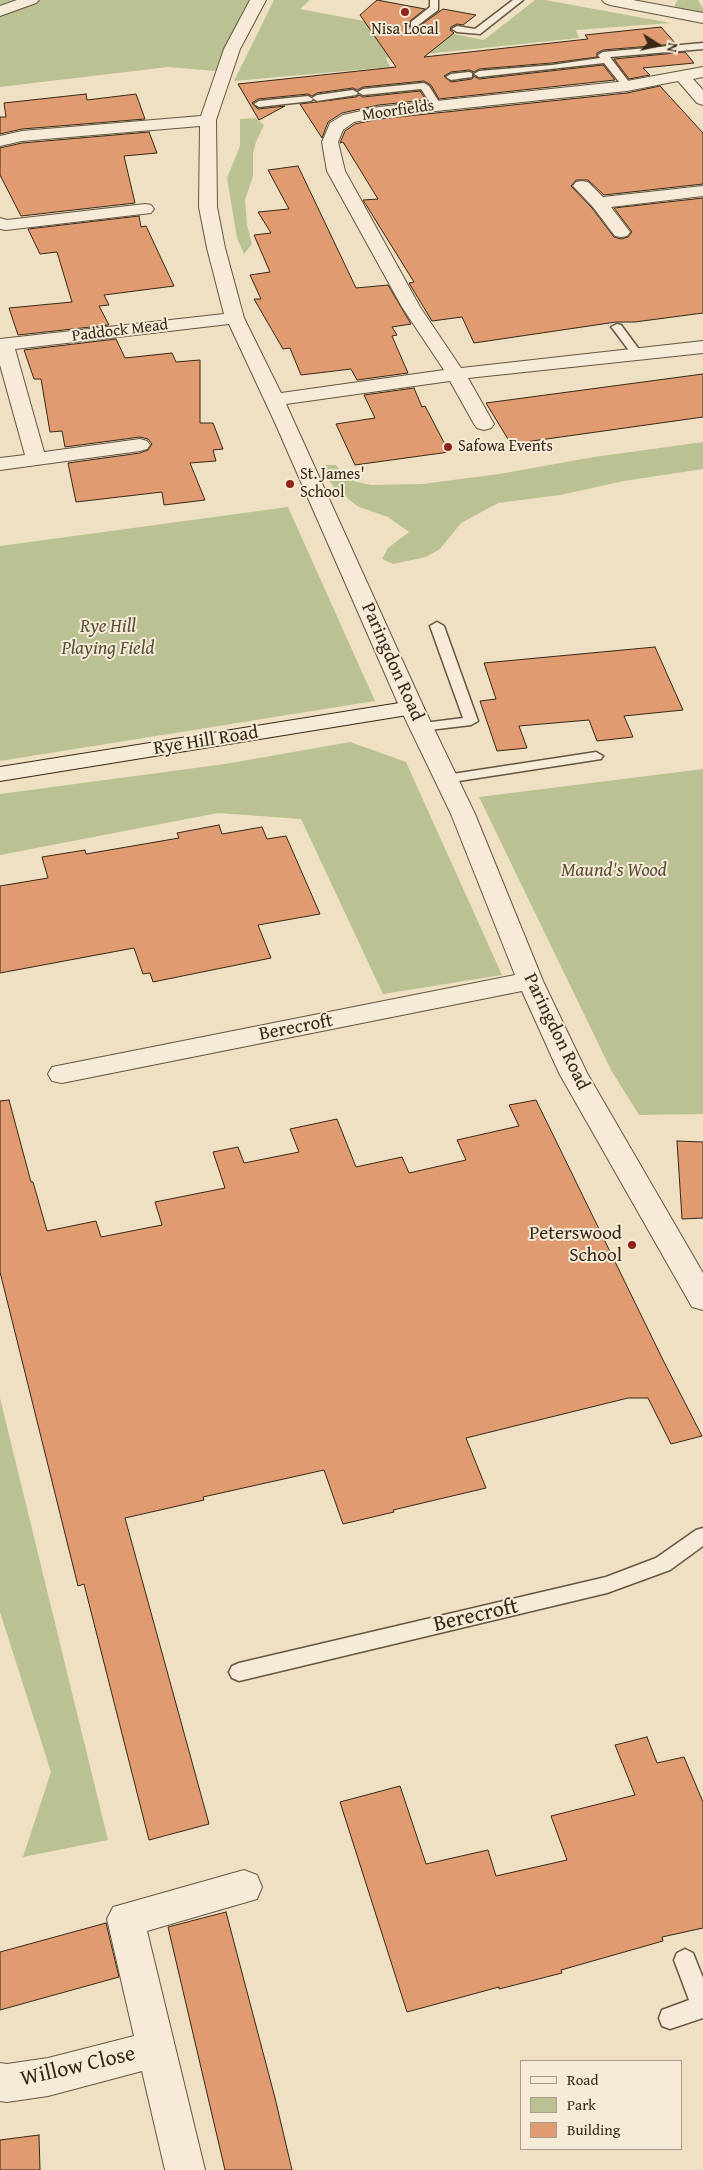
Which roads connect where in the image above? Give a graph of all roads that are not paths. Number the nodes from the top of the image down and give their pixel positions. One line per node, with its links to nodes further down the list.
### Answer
1 (31, 0): 7 (street)
2 (258, 0): 22 (street, Paringdon Road)
3 (434, 0): 9 (lane)
4 (519, 0): 10 (lane)
5 (610, 0): 6 (street)
6 (666, 5): 8 (street)
7 (0, 12)
8 (703, 18)
9 (414, 24)
10 (457, 28)
11 (703, 46): 12 (lane)
12 (607, 60): 14 (lane); 18 (lane)
13 (703, 72): 17 (street, Moorfields)
14 (479, 74)
15 (469, 75): 16 (lane)
16 (451, 77)
17 (684, 77): 18 (street, Moorfields); 19 (street)
18 (627, 86): 21 (street, Moorfields)
19 (703, 100)
20 (259, 104): 21 (lane)
21 (436, 105): 35 (street, Moorfields)
22 (208, 120): 23 (street); 30 (street, Paringdon Road)
23 (0, 141)
24 (582, 186): 26 (street)
25 (703, 191): 26 (street)
26 (599, 203): 29 (street)
27 (145, 209): 28 (street)
28 (0, 224)
29 (621, 232)
30 (235, 318): 32 (street, Paddock Mead); 36 (street, Paringdon Road)
31 (617, 327): 34 (lane)
32 (2, 345): 39 (street, Paddock Mead)
33 (703, 347): 34 (street)
34 (637, 354): 35 (street)
35 (456, 374): 36 (street); 37 (street, Moorfields)
36 (274, 400): 42 (street, Paringdon Road)
37 (484, 424)
38 (140, 446): 39 (street)
39 (36, 459): 40 (street)
40 (0, 464)
41 (437, 626): 42 (lane)
42 (416, 718): 44 (street, Rye Hill Road); 45 (street, Paringdon Road)
43 (596, 756): 45 (lane)
44 (0, 774)
45 (446, 779): 46 (street, Paringdon Road)
46 (530, 981): 47 (street, Berecroft); 48 (street, Paringdon Road)
47 (62, 1074)
48 (703, 1299)
49 (703, 1536): 50 (lane, Berecroft)
50 (239, 1672)
51 (244, 1887): 55 (street, Willow Close)
52 (685, 1960): 53 (lane)
53 (703, 2006): 54 (lane)
54 (670, 2018)
55 (156, 2049): 56 (street, Willow Close); 57 (street, Willow Close)
56 (0, 2082)
57 (185, 2170)

